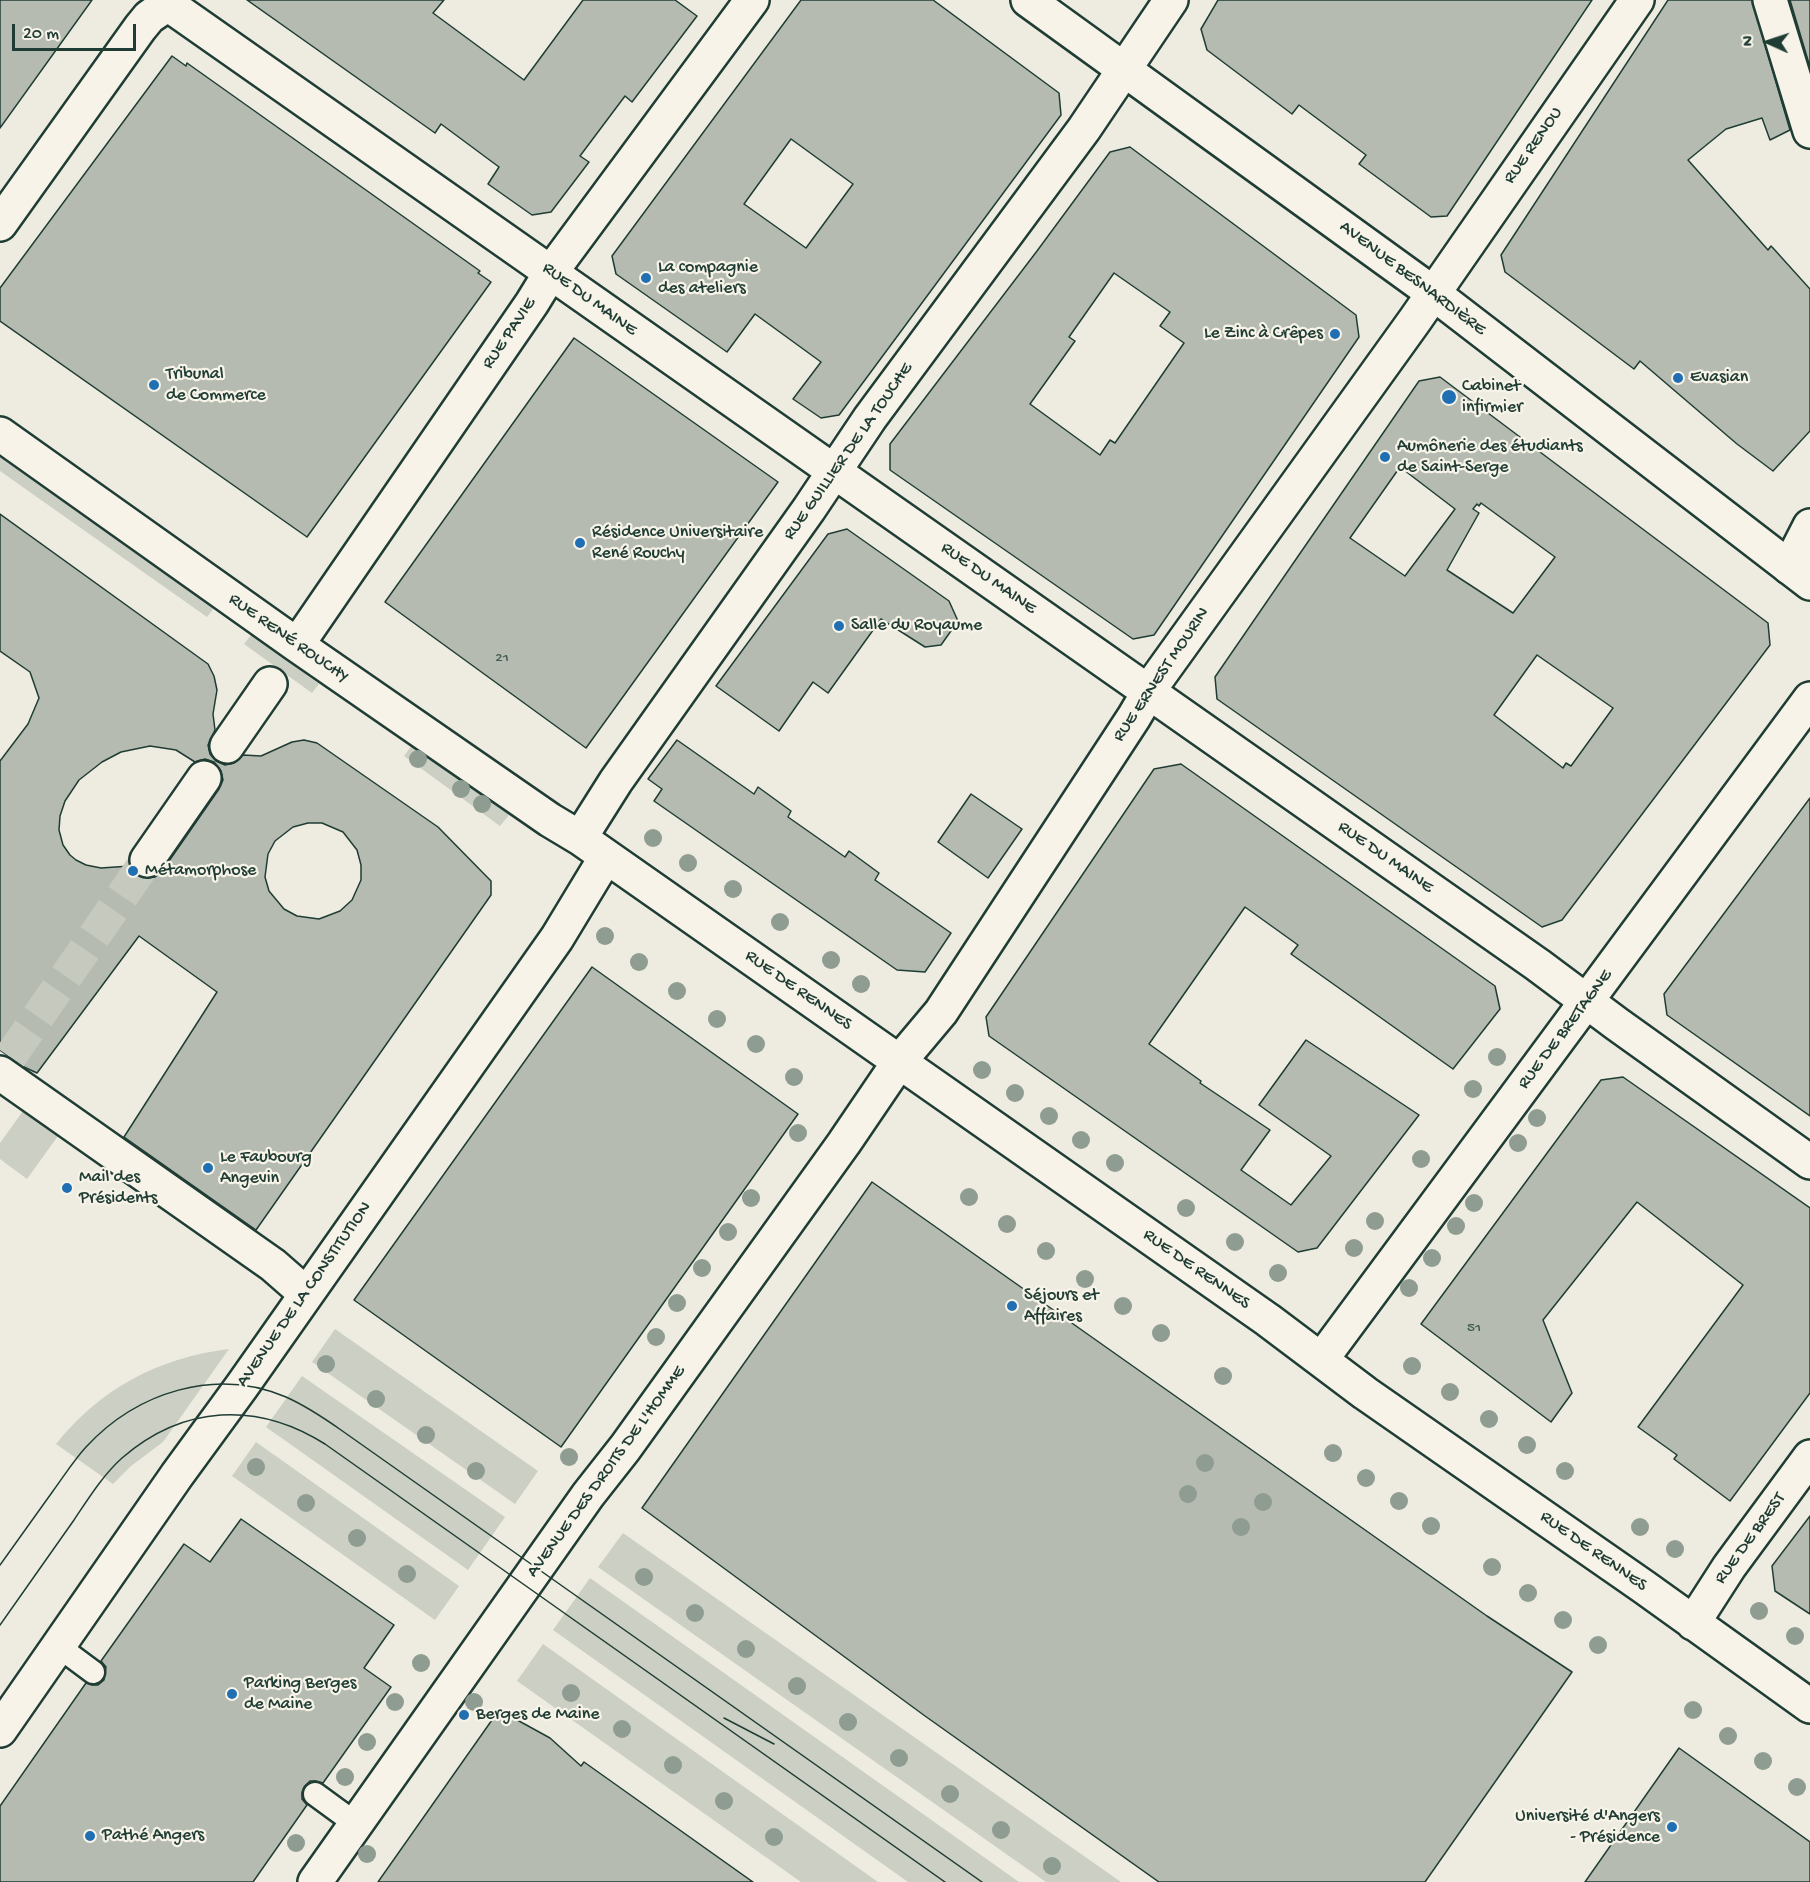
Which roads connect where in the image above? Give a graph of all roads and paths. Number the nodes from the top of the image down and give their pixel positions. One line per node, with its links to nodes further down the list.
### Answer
1 (752, 0): 10 (street, RUE PAVIE)
2 (1028, 0): 7 (street, AVENUE BESNARDIÈRE)
3 (1171, 0): 7 (street, RUE GUILLIER DE LA TOUCHE)
4 (1636, 0): 11 (street, RUE RENOU)
5 (1770, 0): 8 (street)
6 (167, 1): 9 (street); 10 (street, RUE DU MAINE)
7 (1124, 69): 11 (street, AVENUE BESNARDIÈRE); 13 (street, RUE GUILLIER DE LA TOUCHE)
8 (1810, 131)
9 (0, 224)
10 (551, 272): 13 (street, RUE DU MAINE); 16 (street, RUE PAVIE)
11 (1433, 293): 15 (street, AVENUE BESNARDIÈRE); 18 (street, RUE ERNEST MOURIN)
12 (0, 434): 16 (street, RUE RENÉ ROUCHY)
13 (835, 470): 18 (street, RUE DU MAINE); 22 (street, RUE GUILLIER DE LA TOUCHE)
14 (1810, 526): 15 (street)
15 (1799, 575)
16 (297, 645): 22 (street, RUE RENÉ ROUCHY)
17 (270, 684): 20 (street)
18 (1149, 692): 25 (street, RUE DU MAINE); 26 (street, RUE ERNEST MOURIN)
19 (1810, 699): 25 (street, RUE DE BRETAGNE)
20 (227, 746)
21 (204, 778): 24 (street)
22 (580, 838): 23 (street, RUE DE RENNES)
23 (606, 857): 26 (street, RUE DE RENNES); 29 (street, AVENUE DE LA CONSTITUTION)
24 (147, 860)
25 (1588, 1002): 28 (street, RUE DU MAINE); 30 (street, RUE DE BRETAGNE)
26 (899, 1062): 30 (street, RUE DE RENNES); 38 (street, AVENUE DES DROITS DE L'HOMME)
27 (3, 1066): 29 (street)
28 (1810, 1162)
29 (305, 1293): 33 (street, AVENUE DE LA CONSTITUTION)
30 (1321, 1360): 32 (street, RUE DE RENNES)
31 (1810, 1457): 32 (street, RUE DE BREST)
32 (1693, 1623): 35 (street, RUE DE RENNES)
33 (58, 1646): 34 (lane); 36 (street, AVENUE DE LA CONSTITUTION)
34 (93, 1672)
35 (1810, 1706)
36 (0, 1730)
37 (315, 1794): 38 (lane)
38 (356, 1824): 39 (street, AVENUE DES DROITS DE L'HOMME)
39 (315, 1882)

